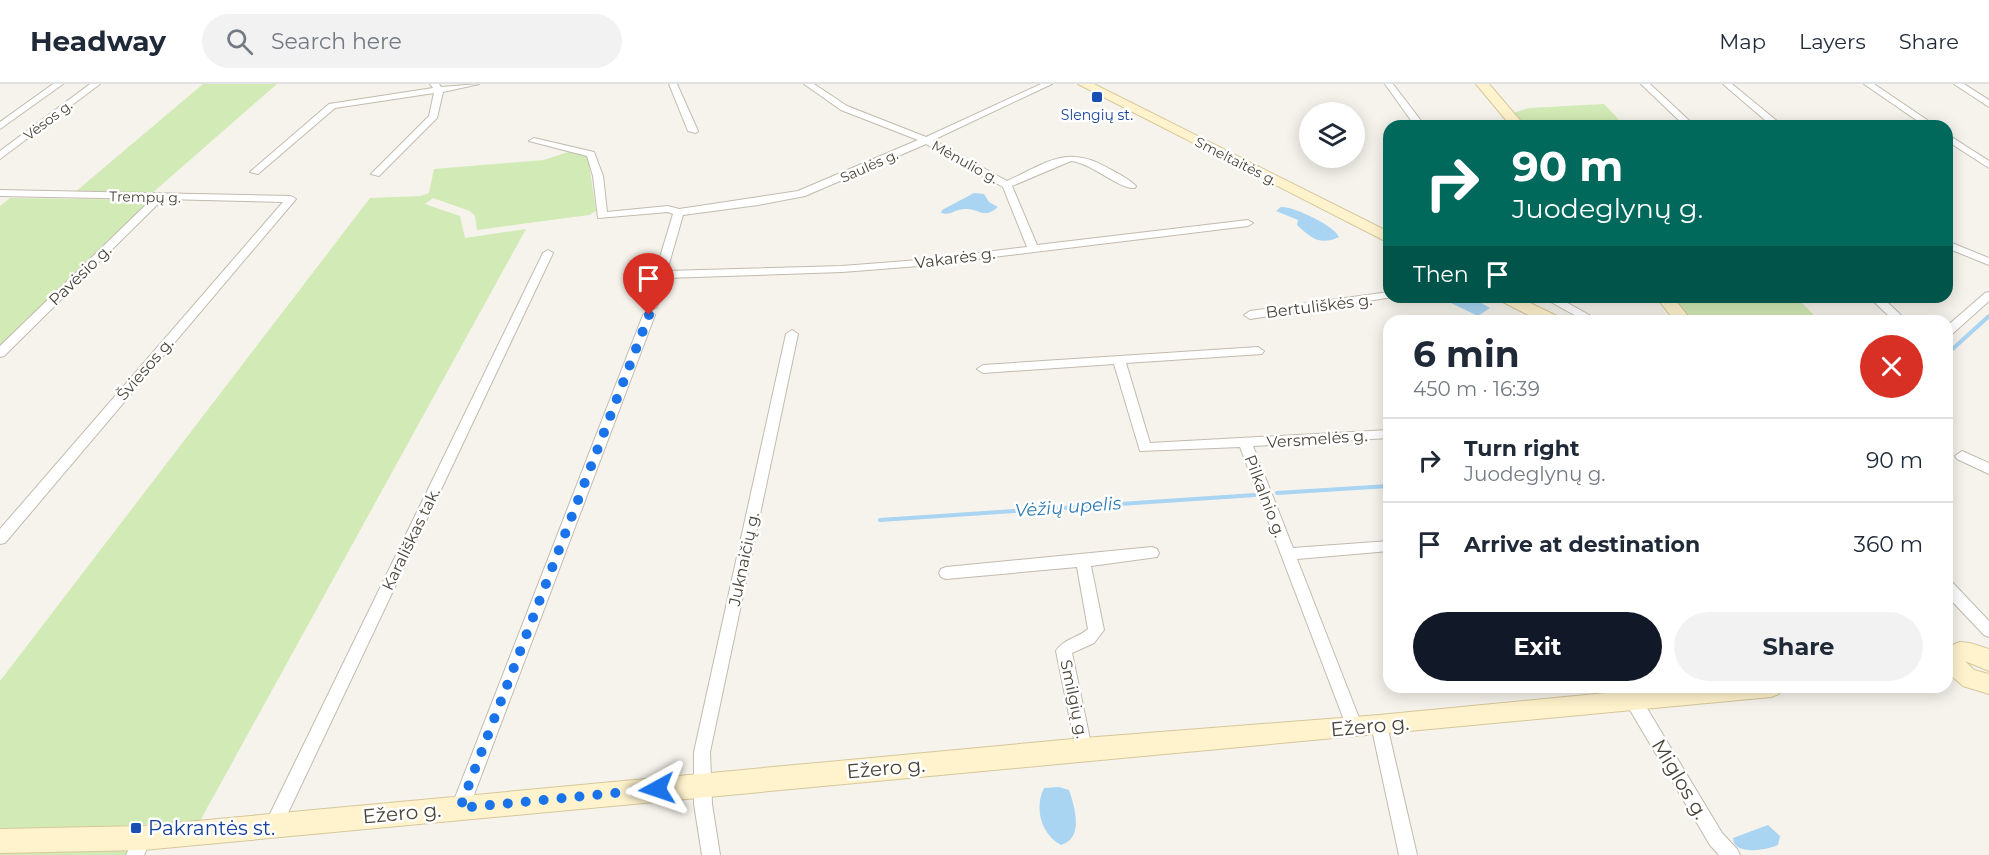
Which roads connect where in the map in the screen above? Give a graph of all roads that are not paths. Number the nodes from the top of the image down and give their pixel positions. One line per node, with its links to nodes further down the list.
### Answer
1 (59, 84): 21 (street)
2 (96, 84): 26 (street, Vėsos g.)
3 (475, 84): 14 (street)
4 (673, 84): 22 (street)
5 (808, 84): 23 (street, Mėnulio g.)
6 (1048, 84): 23 (street, Saulės g.)
7 (1084, 84): 37 (main road, Smeltaitės g.)
8 (1389, 84): 16 (street)
9 (1482, 84): 17 (main road)
10 (1645, 84): 18 (street)
11 (1727, 84): 19 (street)
12 (1868, 84): 20 (street)
13 (1958, 84): 15 (street)
14 (437, 87): 28 (street); 29 (street)
15 (1989, 104)
16 (1416, 120)
17 (1513, 120)
18 (1684, 120)
19 (1771, 120)
20 (1922, 120)
21 (0, 126)
22 (693, 131)
23 (926, 140): 30 (street, Mėnulio g.); 35 (street, Saulės g.)
24 (534, 141): 35 (street, Saulės g.)
25 (1953, 141): 27 (street)
26 (0, 156)
27 (1989, 165)
28 (255, 172)
29 (376, 174)
30 (1007, 185): 31 (street); 39 (street, Mėnulio g.)
31 (1131, 186)
32 (0, 193): 33 (street, Trempų g.)
33 (160, 198): 34 (street, Trempų g.); 57 (street, Pavėsio g.)
34 (291, 199): 64 (street, Šviesos g.)
35 (679, 212): 42 (street)
36 (1248, 223): 39 (street, Vakarės g.)
37 (1383, 235)
38 (1953, 247): 41 (street)
39 (1033, 249): 42 (street, Vakarės g.)
40 (548, 253): 81 (street, Karališkas tak.)
41 (1989, 262)
42 (661, 275): 80 (street)
43 (1989, 295): 54 (street)
44 (1383, 297): 49 (street, Bertuliškės g.)
45 (1517, 303): 50 (main road)
46 (1560, 303): 51 (street)
47 (1669, 303): 52 (main road)
48 (1882, 303): 53 (street)
49 (1250, 315)
50 (1541, 315)
51 (1582, 315)
52 (1679, 315)
53 (1894, 315)
54 (1953, 327)
55 (792, 334): 79 (street, Juknaičių g.)
56 (1258, 351): 58 (street)
57 (0, 353)
58 (1119, 360): 59 (street); 61 (street, Pilkalnio g.)
59 (983, 369)
60 (1383, 434): 61 (street, Versmelės g.)
61 (1245, 443): 67 (street, Pilkalnio g.)
62 (1962, 456): 63 (street)
63 (1989, 469)
64 (0, 539)
65 (1383, 546): 67 (street)
66 (1152, 553): 68 (street)
67 (1288, 554): 77 (street, Pilkalnio g.)
68 (1083, 561): 69 (street); 78 (street, Smilgių g.)
69 (946, 573)
70 (1953, 592): 71 (street)
71 (1989, 631)
72 (1953, 657): 73 (main road); 74 (main road)
73 (1989, 661)
74 (1989, 684)
75 (1707, 693): 76 (main road, Ežero g.)
76 (1633, 700): 77 (main road, Ežero g.); 86 (street, Miglos g.)
77 (1367, 726): 78 (main road, Ežero g.); 85 (street, Pilkalnio g.)
78 (1084, 749): 79 (main road, Ežero g.)
79 (701, 785): 80 (main road, Ežero g.); 84 (street, Juknaičių g.)
80 (460, 808): 81 (main road, Ežero g.)
81 (273, 826): 83 (main road, Ežero g.)
82 (0, 841): 83 (main road, Ežero g.)
83 (139, 847)
84 (711, 855)
85 (1408, 855)
86 (1731, 855)

